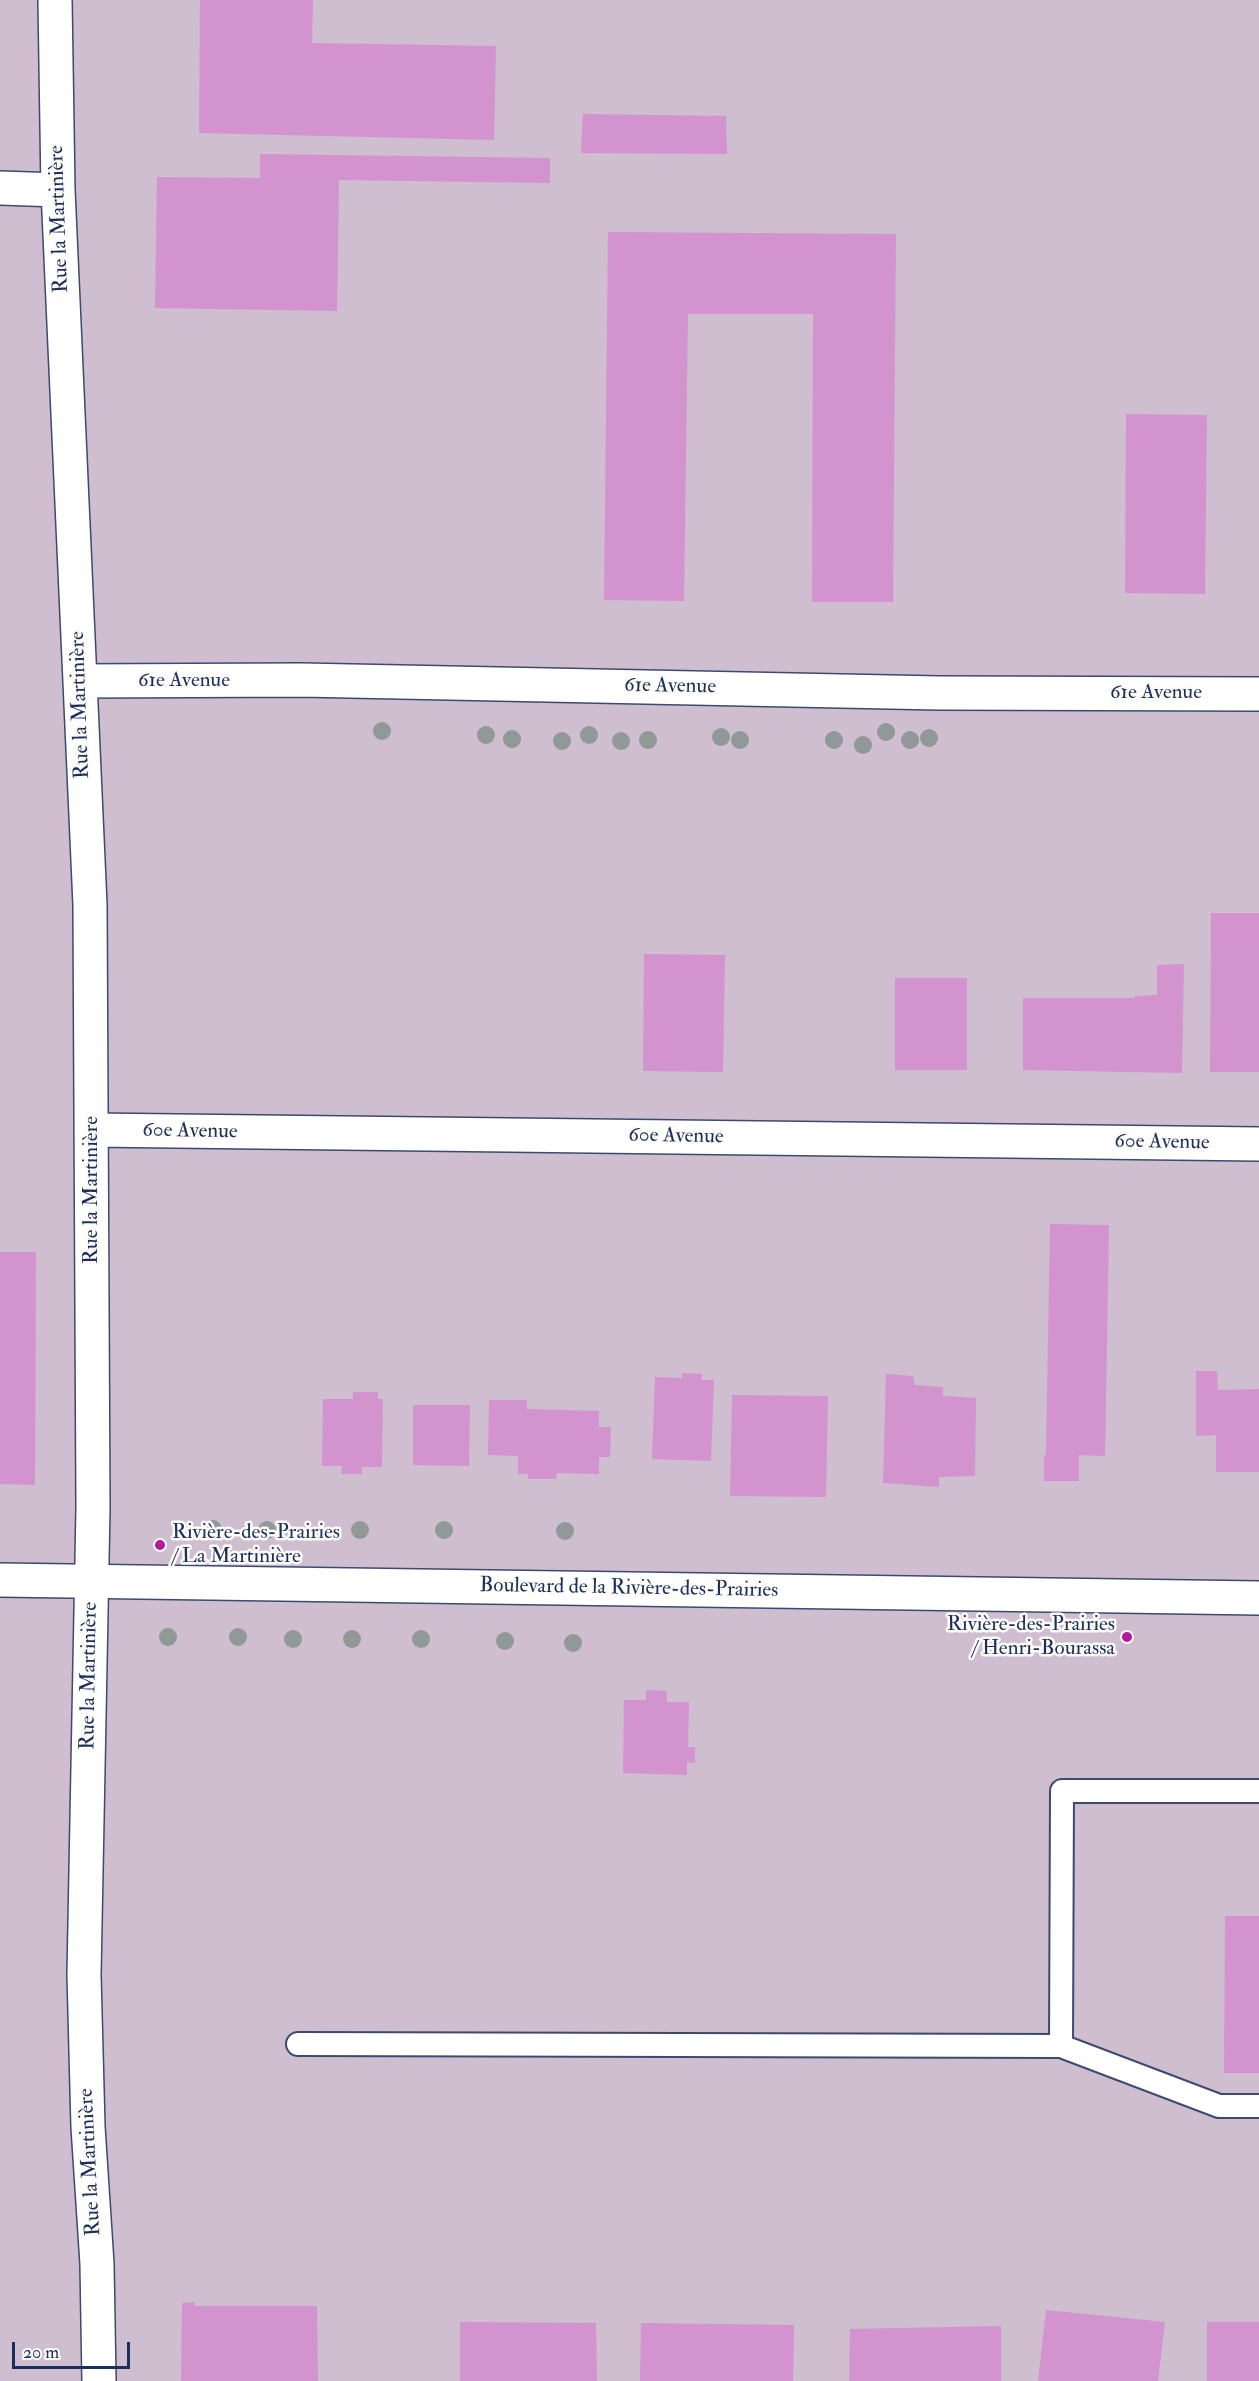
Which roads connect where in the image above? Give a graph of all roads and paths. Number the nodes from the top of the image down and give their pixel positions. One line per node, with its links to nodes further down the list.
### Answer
1 (55, 0): 3 (street, Rue la Martinière)
2 (0, 188): 3 (street)
3 (58, 190): 4 (street, Rue la Martinière)
4 (81, 681): 5 (street, 61e Avenue); 6 (street, Rue la Martinière)
5 (1259, 694)
6 (92, 1130): 7 (street, 60e Avenue); 9 (street, Rue la Martinière)
7 (1259, 1144)
8 (0, 1580): 9 (street, Boulevard de la Rivière-des-Prairies)
9 (92, 1580): 10 (street, Boulevard de la Rivière-des-Prairies); 15 (street, Rue la Martinière)
10 (1259, 1598)
11 (1259, 1791): 13 (lane)
12 (298, 2044): 13 (lane)
13 (1061, 2046): 14 (lane)
14 (1259, 2106)
15 (99, 2381)

